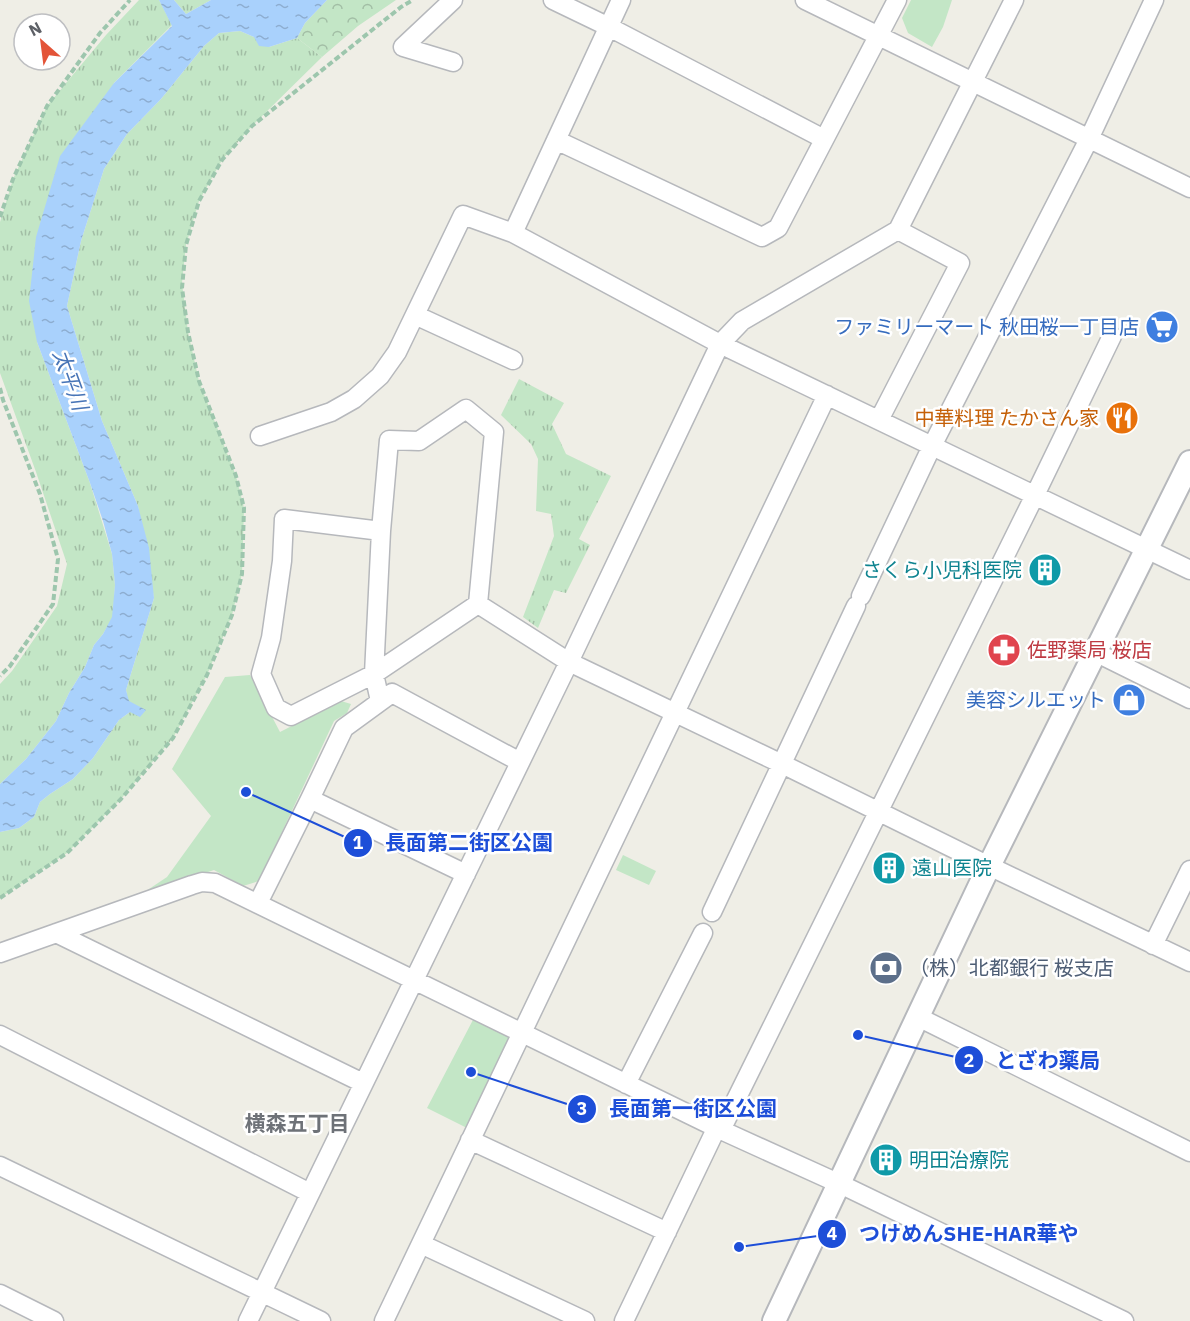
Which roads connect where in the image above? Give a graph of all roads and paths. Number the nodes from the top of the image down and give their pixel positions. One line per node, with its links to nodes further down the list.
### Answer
1 (130, 0): 18 (path)
2 (413, 0): 50 (path)
3 (453, 0): 12 (street)
4 (554, 0): 10 (street)
5 (621, 0): 10 (street)
6 (805, 0): 11 (street)
7 (897, 0): 11 (street)
8 (1014, 0): 13 (street)
9 (1154, 0): 15 (street)
10 (609, 27): 14 (street); 16 (street)
11 (878, 36): 13 (street); 14 (street)
12 (453, 62)
13 (972, 82): 15 (street); 19 (street)
14 (824, 139): 16 (street)
15 (1089, 139): 17 (street); 29 (street)
16 (556, 140): 20 (street)
17 (1190, 188)
18 (0, 217)
19 (898, 230): 23 (street); 27 (street)
20 (513, 233): 21 (street); 23 (street)
21 (415, 315): 24 (street); 28 (street)
22 (1112, 336): 31 (street)
23 (720, 344): 26 (street); 37 (street)
24 (513, 360)
25 (0, 388): 39 (path)
26 (827, 395): 27 (street); 42 (street)
27 (879, 420): 29 (street)
28 (260, 436)
29 (932, 446): 31 (street); 44 (street)
30 (1190, 462): 33 (street)
31 (1035, 495): 33 (street); 46 (street)
32 (381, 531): 35 (street); 38 (street); 38 (street)
33 (1147, 549): 34 (street); 36 (street)
34 (1190, 570)
35 (478, 604): 37 (street); 38 (street)
36 (1095, 652): 40 (street); 47 (street)
37 (569, 662): 42 (street); 43 (street)
38 (374, 674): 41 (street)
39 (0, 676)
40 (1190, 699)
41 (380, 701): 43 (street); 45 (street)
42 (675, 713): 44 (street); 60 (street)
43 (520, 762): 49 (street)
44 (782, 764): 46 (street); 52 (street)
45 (310, 799): 49 (street); 51 (street)
46 (878, 812): 47 (street); 64 (street)
47 (989, 866): 55 (street); 59 (street)
48 (1190, 870): 55 (street)
49 (466, 874): 58 (street)
50 (0, 898)
51 (258, 903): 53 (street); 58 (street)
52 (712, 912)
53 (56, 933): 56 (street); 62 (street)
54 (703, 933): 63 (street)
55 (1154, 945): 57 (street)
56 (0, 953)
57 (1190, 962)
58 (413, 981): 60 (street); 62 (street)
59 (918, 1017): 66 (street); 68 (street)
60 (522, 1033): 63 (street); 65 (street)
61 (0, 1035): 69 (street)
62 (363, 1083): 69 (street)
63 (626, 1083): 64 (street)
64 (719, 1129): 68 (street); 70 (street)
65 (470, 1140): 70 (street); 71 (street)
66 (1190, 1152)
67 (0, 1166): 72 (street)
68 (840, 1184): 80 (street); 81 (street)
69 (310, 1193): 72 (street)
70 (667, 1232): 79 (street)
71 (420, 1244): 77 (street); 78 (street)
72 (262, 1292): 75 (street); 76 (street)
73 (0, 1294): 74 (street)
74 (53, 1321)
75 (248, 1321)
76 (321, 1321)
77 (384, 1321)
78 (585, 1321)
79 (624, 1321)
80 (774, 1321)
81 (1124, 1321)

